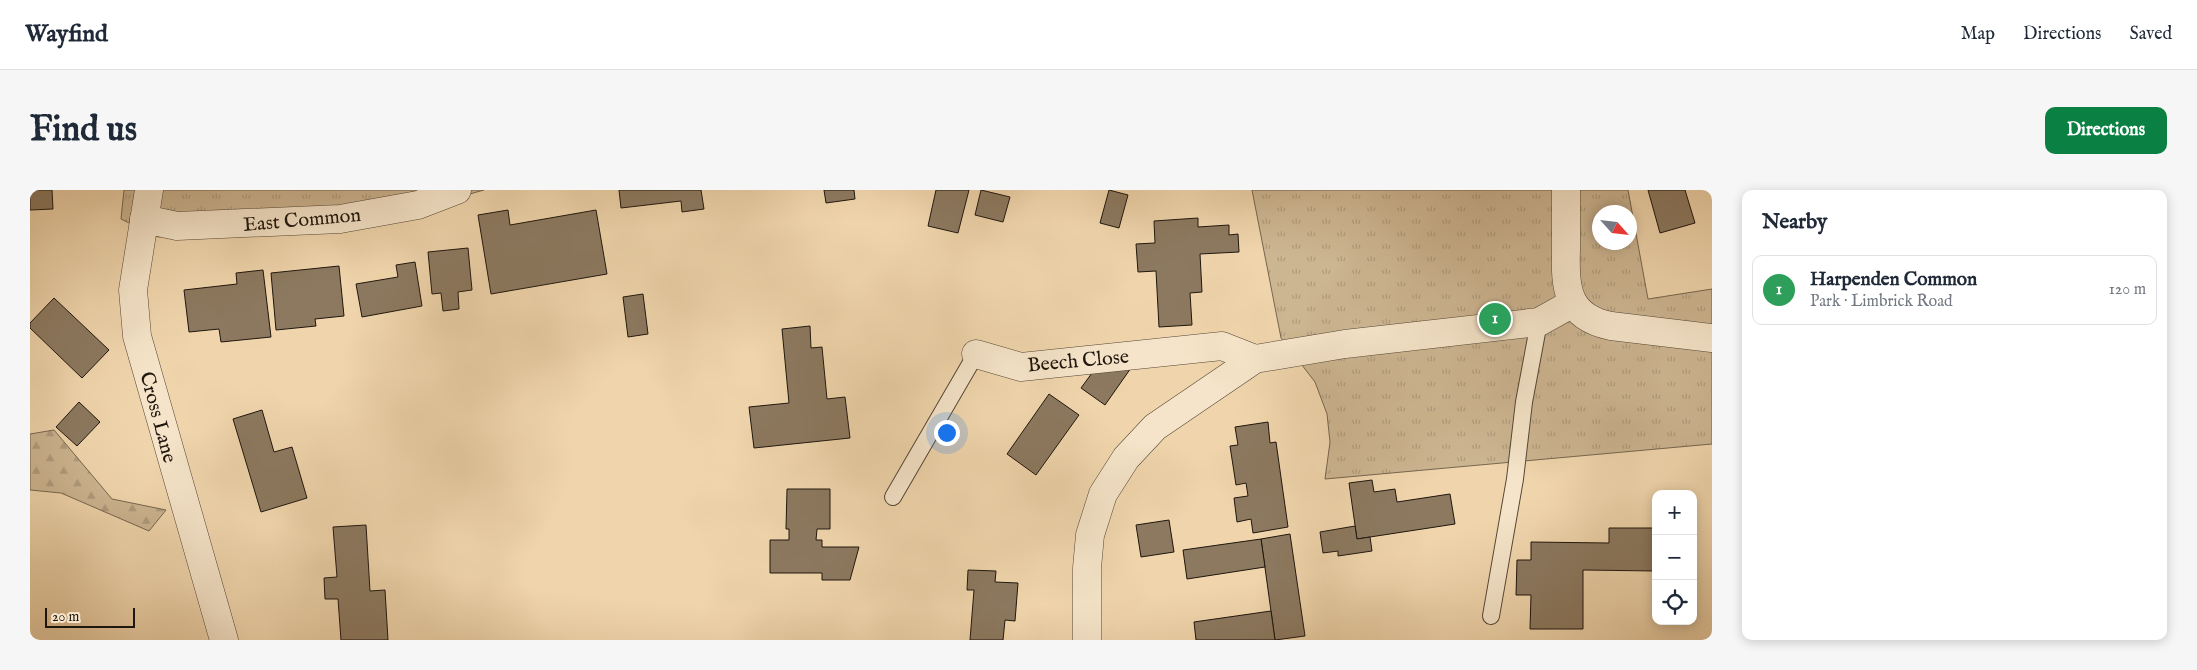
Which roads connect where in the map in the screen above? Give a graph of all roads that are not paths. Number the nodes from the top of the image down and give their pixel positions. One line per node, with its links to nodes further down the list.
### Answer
1 (149, 190): 4 (street, Cross Lane)
2 (457, 190): 4 (street, East Common)
3 (1566, 190): 5 (street)
4 (144, 219): 12 (street, Cross Lane)
5 (1573, 304): 6 (street); 7 (street)
6 (1539, 322): 9 (street); 11 (lane)
7 (1712, 338)
8 (976, 354): 9 (street, Beech Close); 10 (lane, Beech Close)
9 (1255, 359): 13 (street)
10 (893, 497)
11 (1491, 616)
12 (224, 640)
13 (1087, 640)

